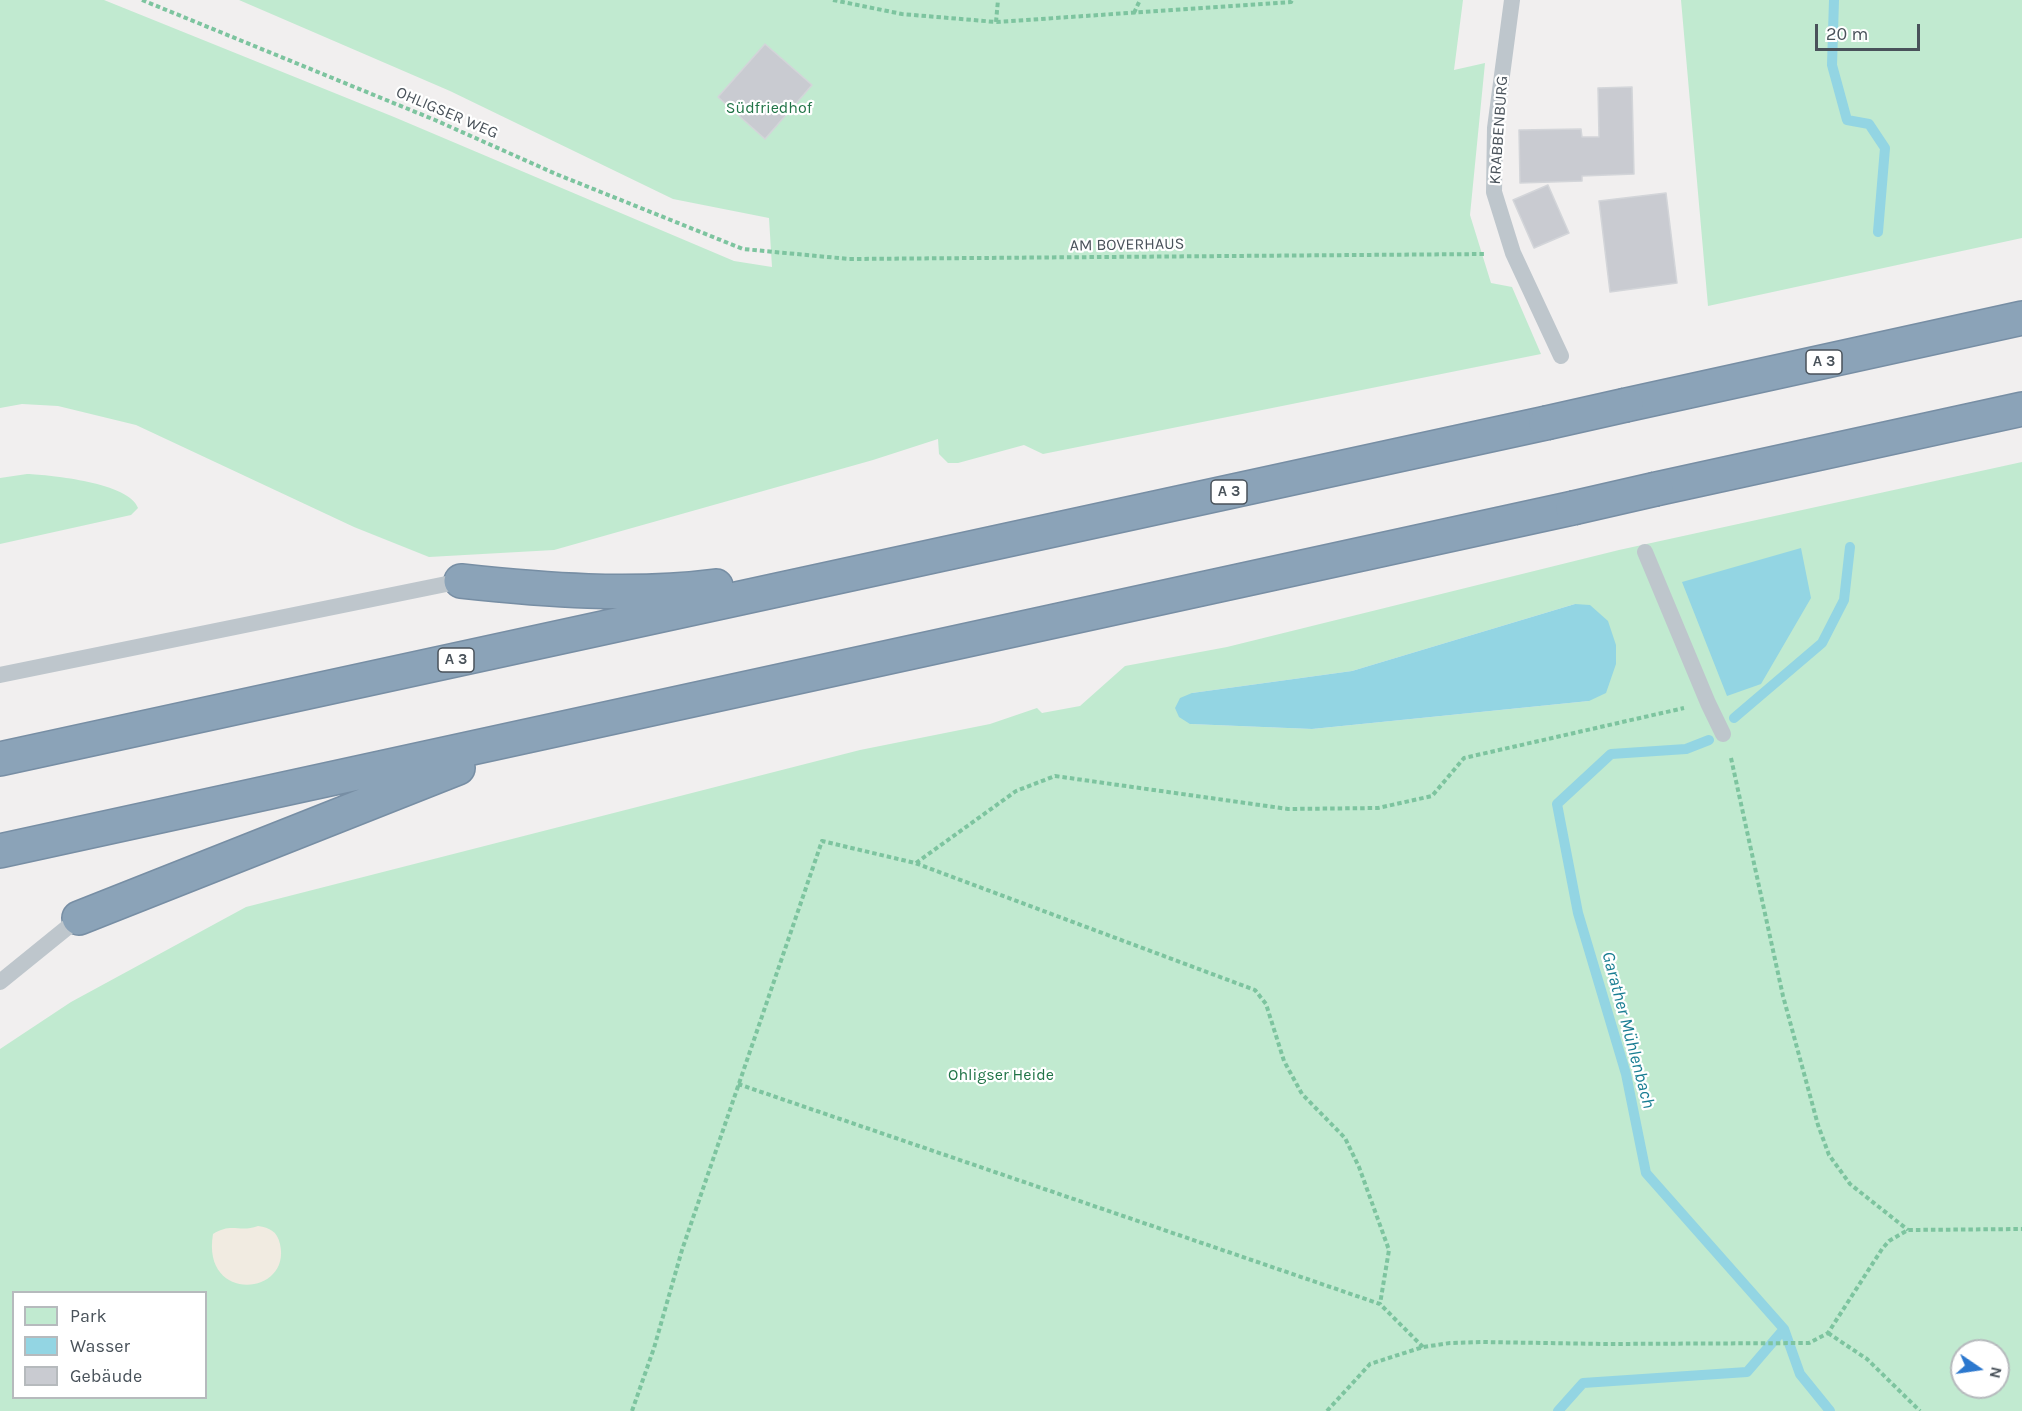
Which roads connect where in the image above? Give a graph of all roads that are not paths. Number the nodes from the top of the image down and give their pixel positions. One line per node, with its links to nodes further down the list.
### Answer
1 (1512, 0): 3 (lane, KRABBENBURG)
2 (2022, 318): 6 (highway, A 3, bridge)
3 (1561, 356)
4 (2022, 409): 9 (highway, bridge)
5 (1645, 552): 10 (lane)
6 (911, 560): 7 (highway); 11 (highway, A 3)
7 (460, 581): 8 (lane)
8 (0, 675)
9 (546, 733): 12 (highway); 13 (highway)
10 (1723, 734)
11 (0, 759)
12 (0, 852)
13 (79, 918): 14 (lane)
14 (0, 982)

